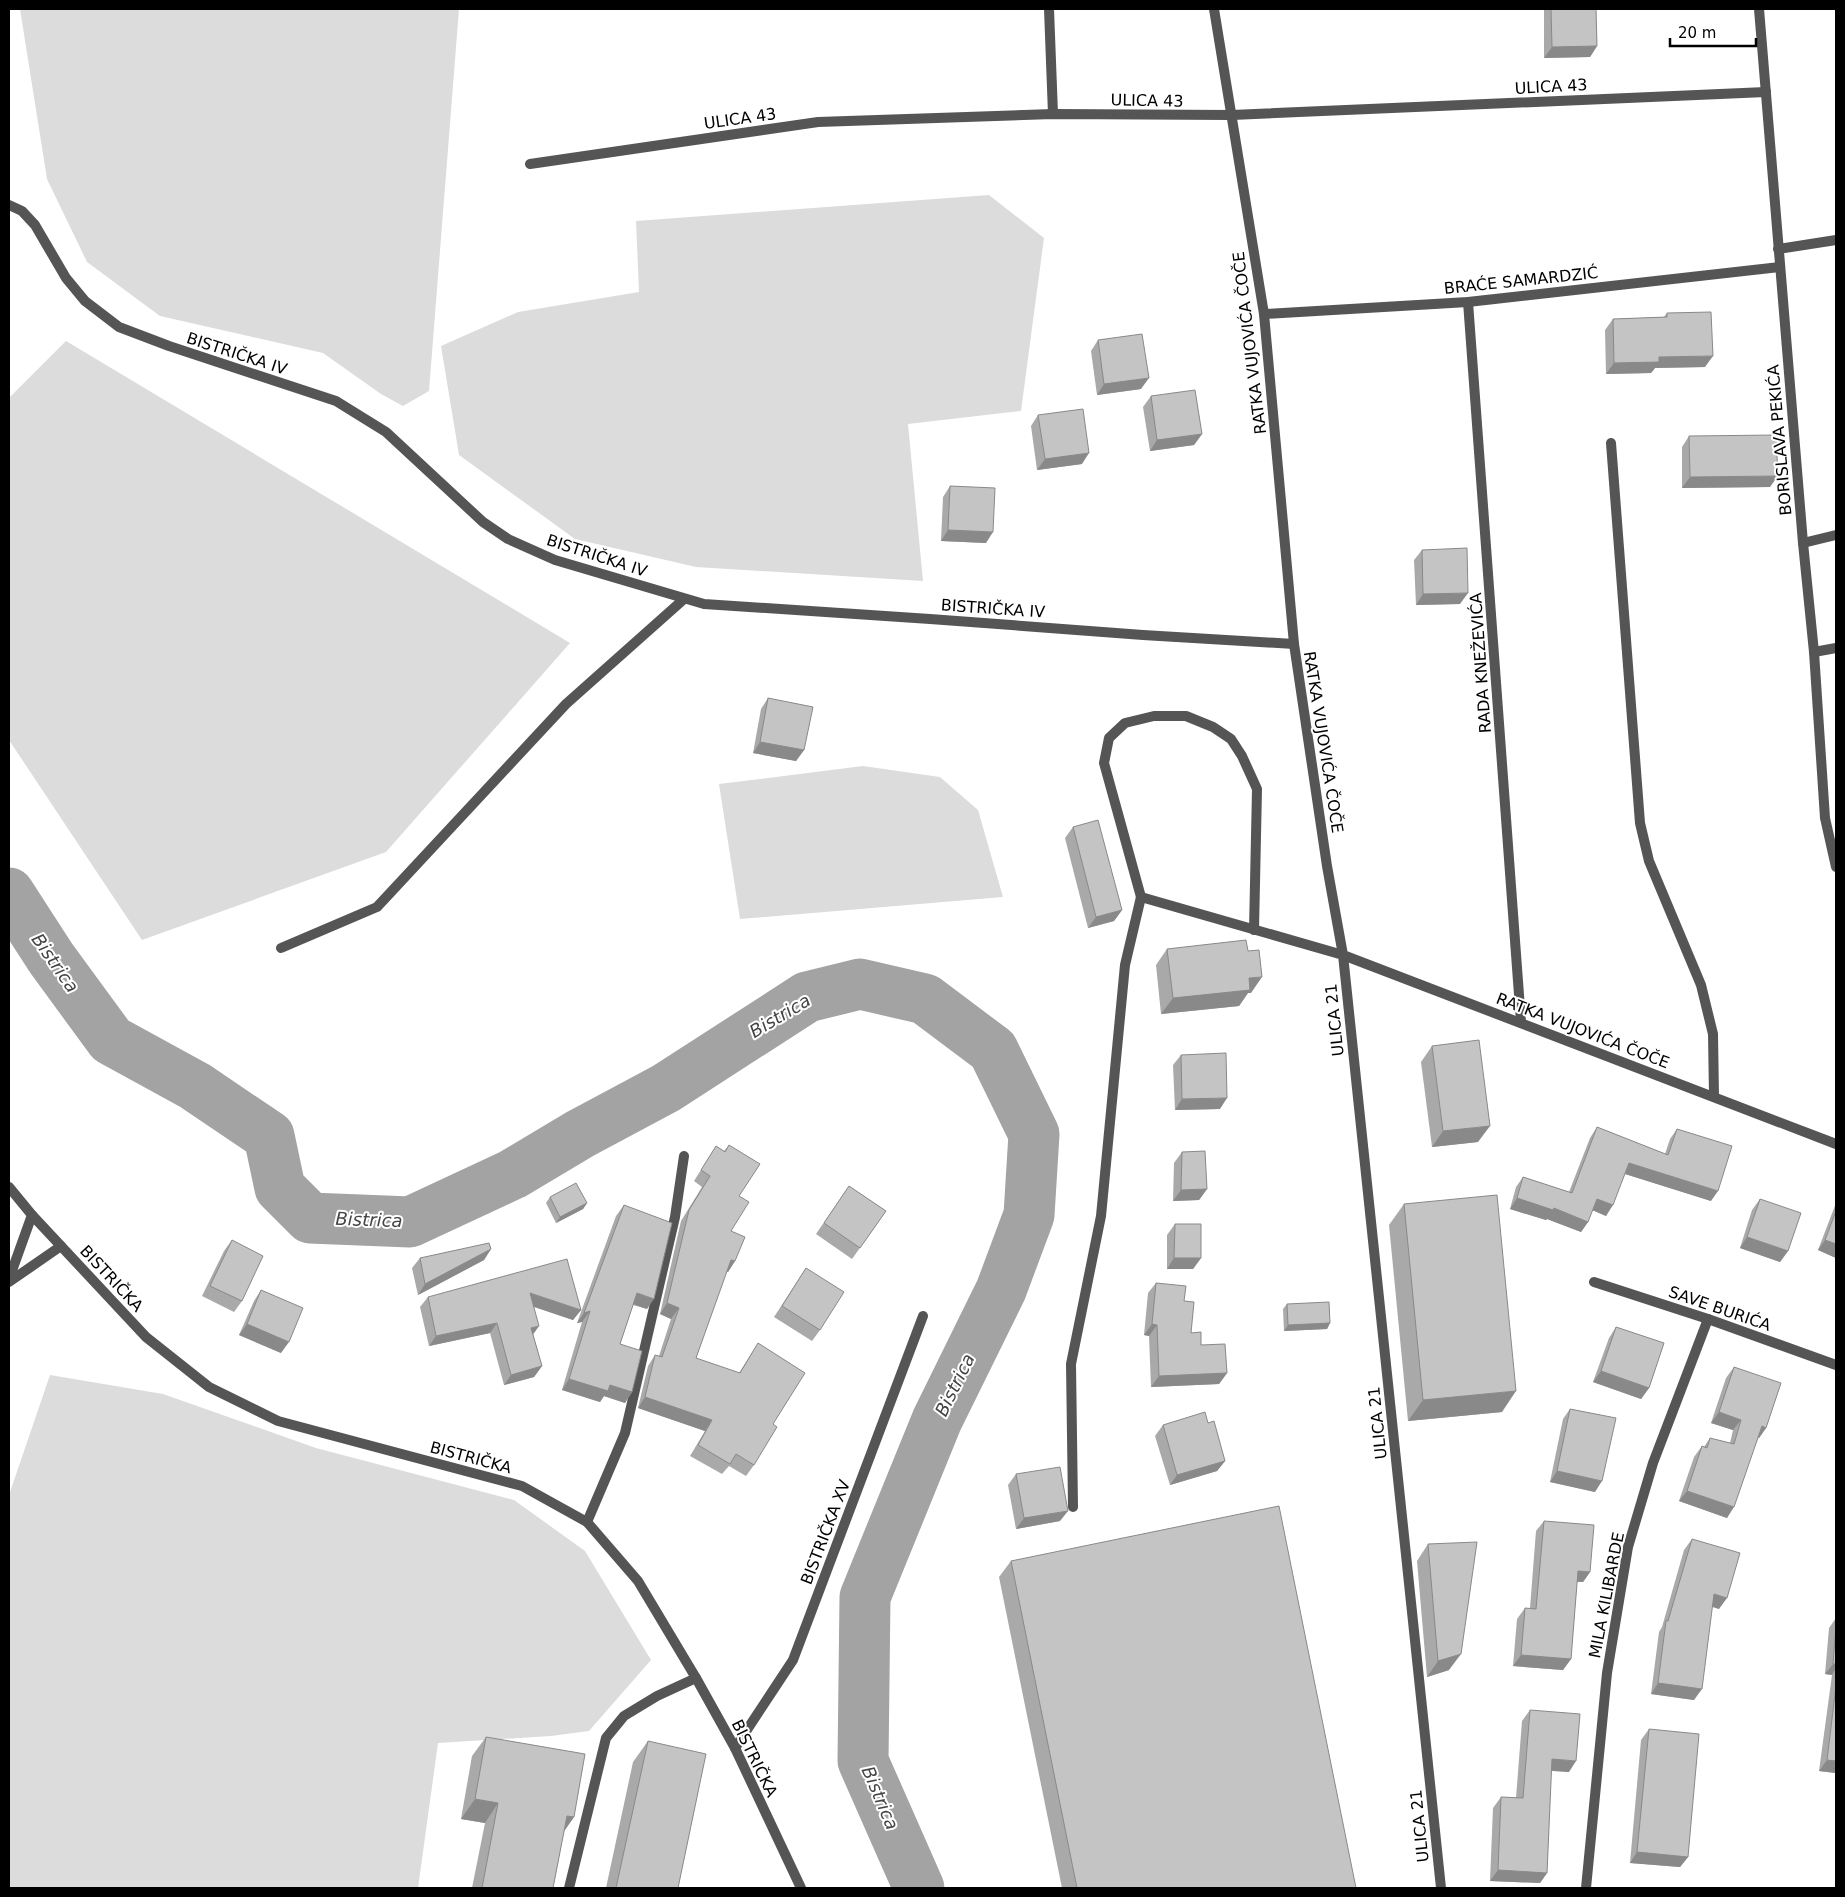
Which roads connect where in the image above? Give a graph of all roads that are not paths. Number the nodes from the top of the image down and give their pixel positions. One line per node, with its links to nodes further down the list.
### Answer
1 (1049, 9): 5 (street)
2 (1214, 9): 6 (street, RATKA VUJOVIĆA ČOČE)
3 (1759, 9): 4 (street, BORISLAVA PEKIĆA)
4 (1766, 92): 6 (street, ULICA 43); 10 (street, BORISLAVA PEKIĆA)
5 (1053, 114): 6 (street, ULICA 43); 7 (street, ULICA 43)
6 (1232, 116): 13 (street, RATKA VUJOVIĆA ČOČE)
7 (530, 164)
8 (9, 205): 17 (street, BISTRIČKA IV)
9 (1836, 240): 10 (street)
10 (1778, 249): 11 (street, BORISLAVA PEKIĆA)
11 (1780, 267): 12 (street, BRAĆE SAMARDZIĆ); 16 (street, BORISLAVA PEKIĆA)
12 (1468, 302): 13 (street, BRAĆE SAMARDZIĆ); 26 (street, RADA KNEŽEVIĆA)
13 (1264, 314): 18 (street, RATKA VUJOVIĆA ČOČE)
14 (1611, 443): 27 (street)
15 (1836, 535): 16 (street)
16 (1802, 543): 20 (street, BORISLAVA PEKIĆA)
17 (684, 599): 18 (street, BISTRIČKA IV); 24 (street)
18 (1294, 644): 25 (street, RATKA VUJOVIĆA ČOČE)
19 (1836, 648): 20 (street)
20 (1814, 652): 21 (street, BORISLAVA PEKIĆA)
21 (1836, 867)
22 (1140, 897): 23 (street); 23 (street); 38 (street)
23 (1254, 930): 25 (street)
24 (281, 948)
25 (1343, 955): 26 (street, RATKA VUJOVIĆA ČOČE); 44 (street, ULICA 21)
26 (1521, 1022): 27 (street, RATKA VUJOVIĆA ČOČE)
27 (1714, 1096): 28 (street, RATKA VUJOVIĆA ČOČE)
28 (1836, 1144)
29 (684, 1156): 39 (street)
30 (9, 1187): 31 (street, BISTRIČKA)
31 (32, 1215): 32 (street, BISTRIČKA); 33 (street)
32 (61, 1246): 33 (street); 39 (street, BISTRIČKA)
33 (9, 1280)
34 (1594, 1282): 36 (street, SAVE BURIĆA)
35 (923, 1316): 41 (street, BISTRIČKA XV)
36 (1708, 1319): 37 (street, SAVE BURIĆA); 45 (street, MILA KILIBARDE)
37 (1836, 1365)
38 (1074, 1507)
39 (587, 1522): 40 (street, BISTRIČKA)
40 (696, 1678): 41 (street, BISTRIČKA); 42 (street)
41 (735, 1748): 43 (street, BISTRIČKA)
42 (569, 1888)
43 (801, 1888)
44 (1441, 1888)
45 (1586, 1888)

